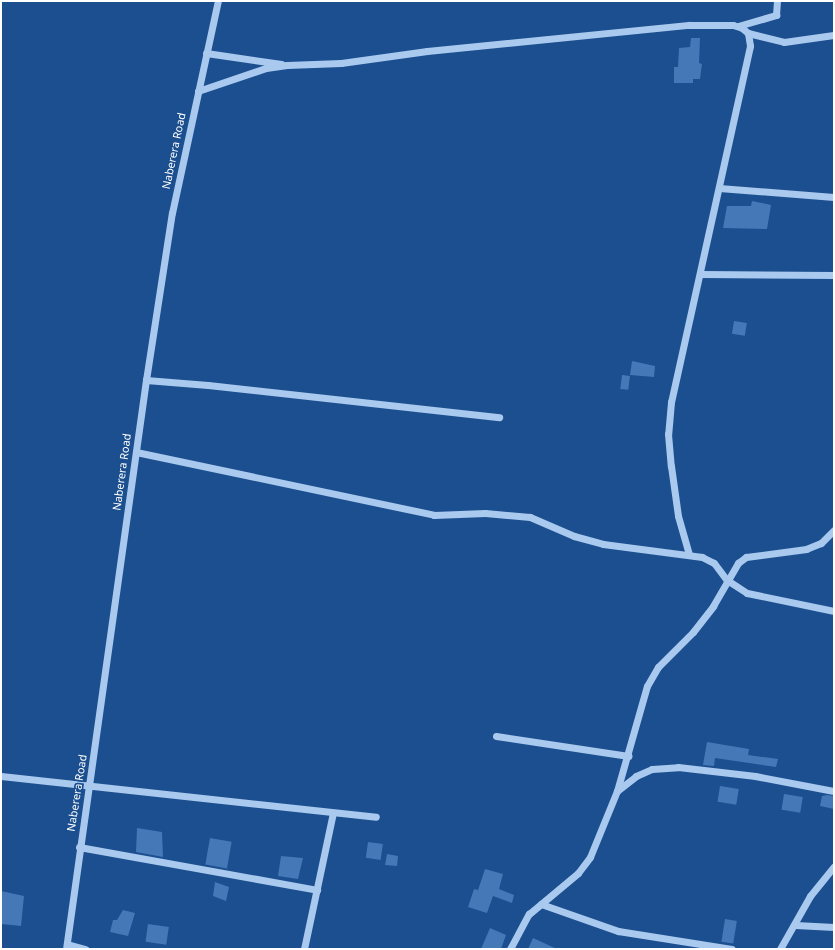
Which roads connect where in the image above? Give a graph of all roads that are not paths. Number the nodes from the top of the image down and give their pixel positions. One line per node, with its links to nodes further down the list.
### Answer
1 (218, 1): 6 (street, Naberera Road)
2 (777, 1): 3 (street)
3 (738, 26): 4 (street); 7 (street)
4 (748, 33): 5 (street); 9 (street)
5 (834, 35)
6 (206, 53): 7 (street); 8 (street, Naberera Road)
7 (287, 65): 8 (street)
8 (198, 91): 13 (street, Naberera Road)
9 (719, 188): 10 (street); 11 (street)
10 (834, 197)
11 (701, 274): 12 (street); 17 (street)
12 (834, 275)
13 (146, 380): 14 (street); 15 (street, Naberera Road)
14 (499, 417)
15 (136, 452): 17 (street); 23 (street, Naberera Road)
16 (834, 530): 18 (street)
17 (689, 554): 18 (street)
18 (727, 580): 19 (street); 21 (street)
19 (834, 611)
20 (496, 736): 21 (street)
21 (628, 756): 24 (street)
22 (1, 776): 23 (street)
23 (90, 786): 26 (street); 28 (street, Naberera Road)
24 (617, 791): 25 (street); 31 (street)
25 (834, 791)
26 (333, 813): 27 (street); 30 (street)
27 (376, 817)
28 (79, 847): 30 (street); 34 (street, Naberera Road)
29 (834, 866): 32 (street)
30 (317, 890): 36 (street)
31 (542, 904): 37 (street); 38 (street)
32 (795, 925): 33 (street); 39 (street)
33 (834, 928)
34 (66, 946): 35 (street)
35 (85, 949)
36 (304, 949)
37 (510, 949)
38 (732, 949)
39 (780, 949)

